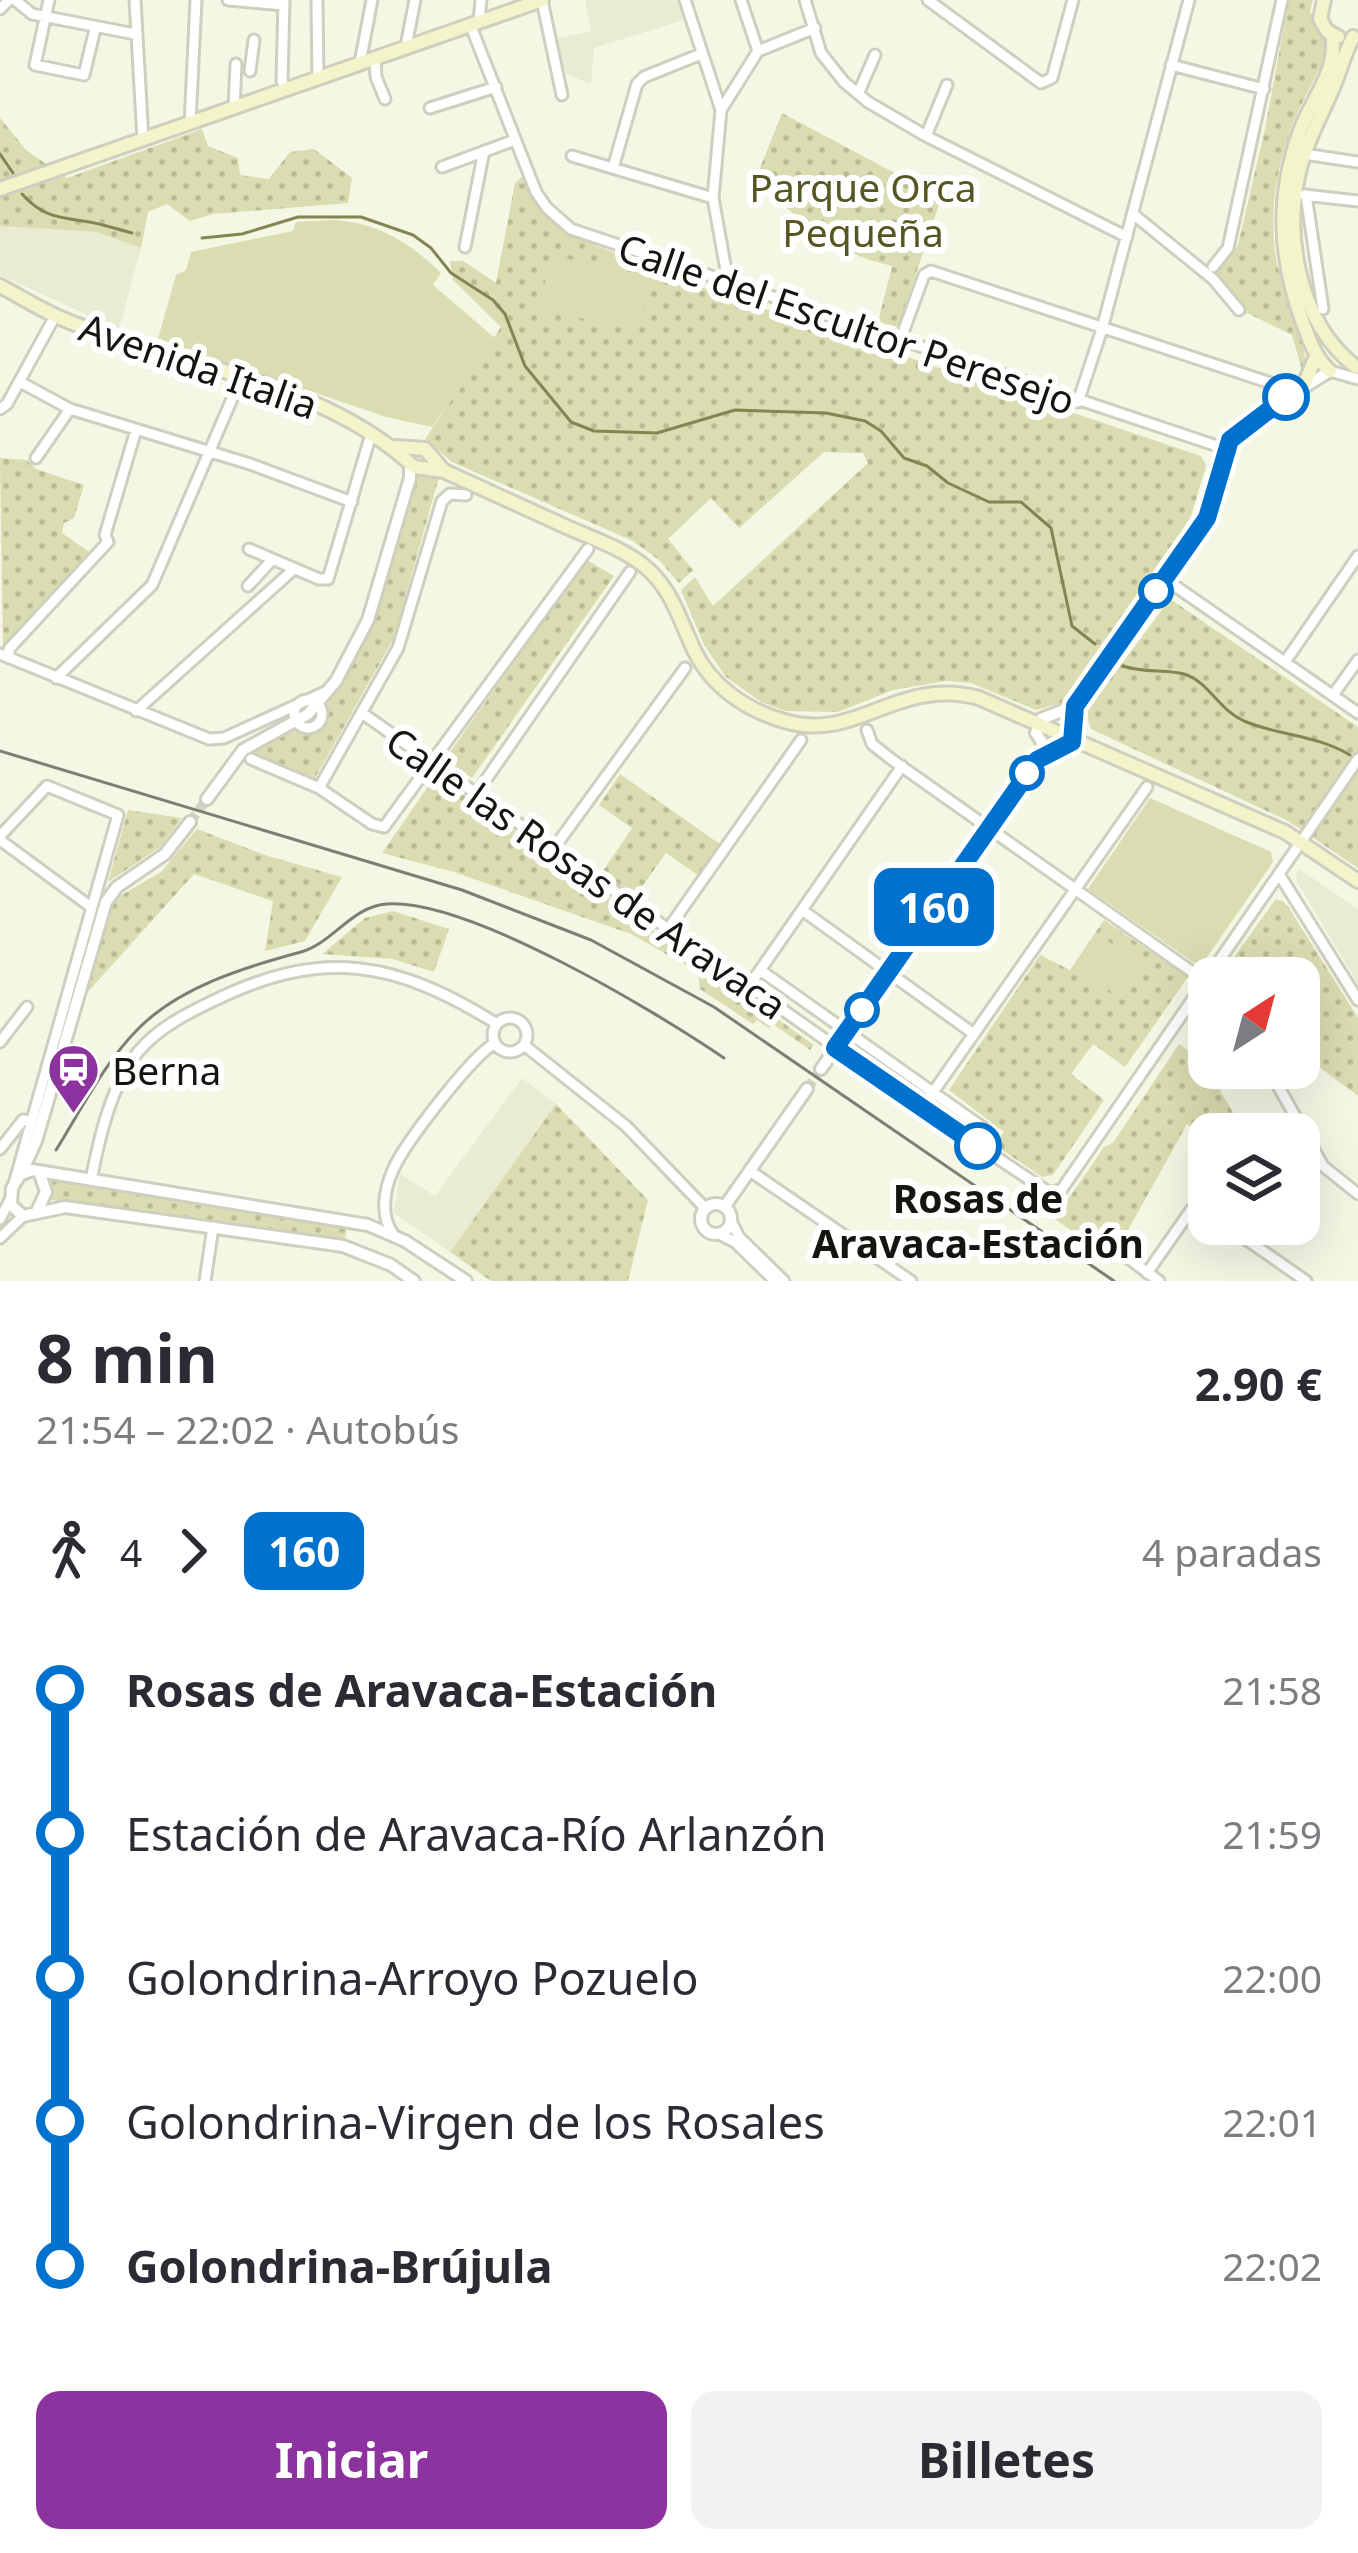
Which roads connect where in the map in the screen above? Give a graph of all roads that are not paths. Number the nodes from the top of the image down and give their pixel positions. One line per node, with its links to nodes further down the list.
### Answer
1 (12, 0): 20 (street); 21 (street)
2 (49, 0): 21 (street)
3 (135, 0): 25 (street)
4 (196, 0): 47 (street)
5 (229, 0): 18 (street)
6 (372, 0): 34 (street)
7 (415, 0): 29 (street)
8 (482, 0): 22 (street)
9 (542, 0): 22 (main road); 42 (street)
10 (685, 0): 31 (street)
11 (741, 0): 30 (street)
12 (805, 0): 24 (street)
13 (928, 0): 14 (street)
14 (1073, 0)
15 (1189, 0): 35 (street)
16 (1282, 0): 39 (street)
17 (1324, 0): 26 (main road)
18 (284, 2): 40 (street)
19 (317, 2): 36 (street)
20 (0, 9)
21 (45, 18): 23 (street); 23 (street)
22 (474, 22): 29 (main road); 38 (street, Calle del Escultor Peresejo)
23 (95, 28): 25 (street)
24 (815, 28): 30 (street); 41 (street)
25 (135, 34): 49 (street)
26 (1332, 35): 27 (main road); 74 (main road)
27 (1356, 36): 52 (main road)
28 (254, 40): 44 (street)
29 (406, 46): 33 (main road)
30 (758, 51): 46 (street)
31 (701, 54): 46 (street); 56 (street)
32 (875, 55): 41 (street)
33 (375, 58): 34 (main road); 43 (street)
34 (360, 63): 36 (main road)
35 (1171, 65): 39 (street); 61 (street)
36 (317, 79): 40 (main road)
37 (947, 85): 48 (street)
38 (496, 87): 45 (street); 50 (street, Calle del Escultor Peresejo)
39 (1264, 89): 65 (street)
40 (286, 90): 44 (main road)
41 (858, 94): 48 (street)
42 (562, 95)
43 (385, 99)
44 (234, 108): 47 (main road)
45 (430, 108)
46 (721, 110): 59 (street)
47 (190, 124): 49 (main road)
48 (926, 136): 62 (street)
49 (143, 140): 57 (main road)
50 (515, 140): 51 (street); 66 (street, Calle del Escultor Peresejo)
51 (484, 151): 55 (street); 63 (street)
52 (1304, 154): 54 (street); 58 (main road)
53 (572, 156): 56 (street)
54 (1358, 162)
55 (442, 166)
56 (614, 168): 59 (street)
57 (0, 189)
58 (1300, 195): 60 (street); 69 (street); 75 (main road)
59 (713, 198): 64 (street)
60 (1358, 202)
61 (1133, 214): 62 (street); 70 (street)
62 (1127, 237): 72 (street)
63 (465, 248)
64 (722, 259): 66 (street); 67 (street)
65 (1213, 267)
66 (710, 275): 67 (street, Calle del Escultor Peresejo)
67 (728, 281): 73 (street, Calle del Escultor Peresejo)
68 (0, 286): 71 (main road, Avenida Italia)
69 (1323, 309)
70 (1239, 310)
71 (55, 316): 76 (main road, Avenida Italia); 78 (street)
72 (1102, 329): 73 (street); 77 (street); 81 (street)
73 (899, 340): 81 (street, Calle del Escultor Peresejo)
74 (1316, 356): 75 (main road); 80 (main road)
75 (1347, 369): 80 (street)
76 (241, 379): 86 (main road, Avenida Italia); 88 (street)
77 (1255, 380): 80 (street); 84 (street)
78 (18, 385): 79 (street); 82 (street); 83 (street)
79 (0, 386)
80 (1300, 388): 84 (street)
81 (1078, 402): 87 (street, Calle del Escultor Peresejo)
82 (0, 409)
83 (70, 409): 85 (street); 89 (street)
84 (1261, 414): 87 (street)
85 (136, 430): 88 (street); 101 (street)
86 (372, 438): 90 (main road, Avenida Italia); 92 (street)
87 (1226, 448): 99 (street)
88 (210, 452): 92 (street); 105 (street)
89 (36, 458)
90 (418, 463): 106 (street); 115 (main road, Avenida Italia)
91 (466, 495): 111 (street)
92 (352, 502): 97 (street)
93 (249, 549): 96 (street)
94 (588, 549): 122 (street)
95 (1358, 556): 103 (street)
96 (272, 560): 97 (street); 100 (street)
97 (294, 569): 110 (street)
98 (630, 572): 126 (street)
99 (1165, 579): 103 (street); 113 (street)
100 (248, 586)
101 (4, 656): 105 (street)
102 (1358, 660): 107 (street)
103 (1285, 662): 107 (street)
104 (685, 668): 132 (street)
105 (56, 678): 110 (street)
106 (330, 690): 108 (street); 109 (street)
107 (1333, 695): 112 (street)
108 (303, 701): 109 (street); 110 (street); 114 (street)
109 (318, 706): 114 (street)
110 (136, 711)
111 (362, 713): 122 (street, Calle las Rosas de Aravaca); 125 (street)
112 (1358, 713)
113 (1066, 717): 115 (street); 117 (street)
114 (297, 722): 127 (street)
115 (1038, 723): 117 (main road, Avenida Italia); 119 (street)
116 (867, 730): 123 (street)
117 (1074, 739): 119 (street); 131 (main road, Avenida Italia)
118 (801, 740): 138 (street)
119 (1045, 747): 129 (street)
120 (251, 759): 125 (street)
121 (1358, 759): 131 (street)
122 (433, 763): 125 (street); 126 (street, Calle las Rosas de Aravaca)
123 (902, 766): 129 (street); 137 (street)
124 (1147, 787): 135 (street)
125 (319, 788)
126 (476, 794): 132 (street, Calle las Rosas de Aravaca)
127 (207, 799)
128 (190, 822): 136 (street)
129 (989, 828): 135 (street); 142 (street)
130 (0, 838): 136 (street); 136 (street)
131 (1302, 841): 133 (street); 134 (main road, Avenida Italia)
132 (554, 848): 138 (street, Calle las Rosas de Aravaca)
133 (1279, 874): 139 (street); 144 (street)
134 (1358, 881)
135 (1076, 890): 140 (street); 149 (street)
136 (98, 908): 159 (street); 160 (street)
137 (802, 910): 141 (street); 142 (street)
138 (668, 929): 143 (street, Calle las Rosas de Aravaca)
139 (1222, 957)
140 (1188, 969)
141 (760, 970): 143 (street); 148 (street, Calle las Rosas de Aravaca)
142 (888, 972): 148 (street); 149 (street)
143 (749, 986): 153 (street, Calle las Rosas de Aravaca)
144 (1358, 1000)
145 (1188, 1004): 162 (street, Calle las Rosas de Aravaca)
146 (27, 1007): 150 (street)
147 (497, 1024): 151 (street); 152 (street); 166 (street)
148 (847, 1032): 153 (street); 157 (street, Calle las Rosas de Aravaca)
149 (974, 1034): 157 (street)
150 (0, 1042)
151 (495, 1043): 152 (street); 171 (street)
152 (524, 1045): 170 (street)
153 (835, 1048): 154 (street); 158 (street, Calle las Rosas de Aravaca)
154 (821, 1070)
155 (808, 1089): 163 (street)
156 (1280, 1089): 167 (street)
157 (933, 1093): 158 (street); 162 (street, Calle las Rosas de Aravaca)
158 (922, 1108): 162 (street, Calle las Rosas de Aravaca)
159 (31, 1121): 161 (street); 165 (street)
160 (36, 1141): 164 (street); 165 (street)
161 (0, 1149)
162 (989, 1154)
163 (750, 1171): 169 (street); 192 (street)
164 (39, 1173): 165 (street); 166 (street); 172 (street)
165 (17, 1179): 168 (street)
166 (92, 1180): 176 (street)
167 (1358, 1194)
168 (10, 1200): 172 (street); 174 (street)
169 (725, 1207): 170 (street); 175 (street)
170 (705, 1208): 179 (street)
171 (384, 1209): 176 (street); 178 (street)
172 (29, 1214): 177 (street); 180 (street)
173 (1188, 1214): 186 (street)
174 (0, 1219)
175 (731, 1221): 179 (street); 191 (street)
176 (365, 1225): 178 (street); 183 (street)
177 (213, 1227): 183 (street); 187 (street)
178 (393, 1234): 181 (street)
179 (719, 1234): 190 (street)
180 (0, 1238)
181 (405, 1241): 185 (street); 189 (street)
182 (1254, 1245): 194 (street)
183 (355, 1250): 185 (street)
184 (1128, 1258): 186 (street)
185 (391, 1265): 188 (street)
186 (1147, 1273): 193 (street)
187 (205, 1281)
188 (414, 1281)
189 (466, 1281)
190 (775, 1281)
191 (784, 1281)
192 (911, 1281)
193 (1159, 1281)
194 (1306, 1281)

